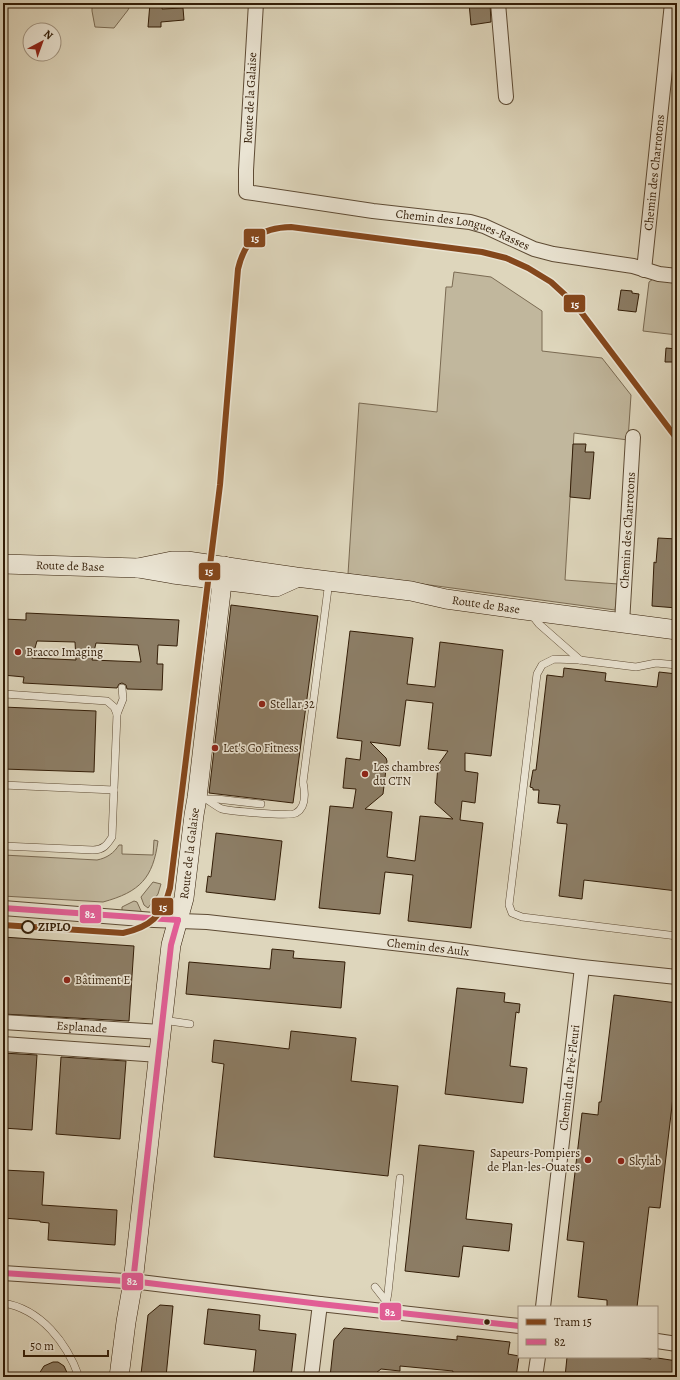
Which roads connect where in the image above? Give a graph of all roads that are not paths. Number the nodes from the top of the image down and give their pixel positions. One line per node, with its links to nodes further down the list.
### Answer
1 (256, 3): 5 (street, Route de la Galaise)
2 (498, 3): 4 (street)
3 (672, 3): 6 (street, Chemin des Charrotons)
4 (506, 97)
5 (246, 192): 6 (street, Chemin des Longues-Rasses)
6 (644, 270): 7 (street, Chemin des Longues-Rasses)
7 (677, 276)
8 (633, 437): 13 (street, Chemin des Charrotons)
9 (3, 564): 10 (street, Route de Base)
10 (223, 574): 11 (street, Route de Base); 22 (street, Route de la Galaise)
11 (329, 581): 12 (street, Route de Base); 22 (lane)
12 (530, 611): 13 (street, Route de Base); 15 (lane)
13 (622, 623): 14 (street, Route de Base)
14 (677, 630)
15 (580, 660): 16 (lane); 27 (lane)
16 (677, 665)
17 (122, 688): 19 (lane)
18 (4, 694): 19 (lane)
19 (117, 714): 21 (lane)
20 (3, 785): 21 (lane)
21 (114, 790): 24 (lane)
22 (202, 798): 23 (lane); 26 (street, Route de la Galaise)
23 (261, 804)
24 (3, 846)
25 (3, 908): 26 (street, Chemin des Aulx)
26 (178, 920): 28 (street, Chemin des Aulx); 32 (street, Route de la Galaise)
27 (677, 936)
28 (582, 967): 29 (street, Chemin des Aulx); 42 (street, Chemin du Pré-Fleuri)
29 (677, 977)
30 (3, 1022): 32 (street, Esplanade)
31 (190, 1024): 32 (lane)
32 (162, 1026): 34 (street, Route de la Galaise)
33 (3, 1044): 34 (street, Esplanade)
34 (159, 1055): 37 (street, Route de la Galaise)
35 (400, 1178): 41 (lane)
36 (3, 1273): 37 (street)
37 (133, 1282): 40 (street); 48 (street, Route de la Galaise)
38 (375, 1287): 41 (lane)
39 (3, 1303): 47 (lane)
40 (320, 1304): 41 (street); 49 (street)
41 (385, 1306): 43 (street)
42 (543, 1306)
43 (518, 1326)
44 (658, 1341): 45 (street)
45 (677, 1344)
46 (538, 1358): 50 (street)
47 (79, 1377)
48 (119, 1377)
49 (311, 1377)
50 (535, 1377)

